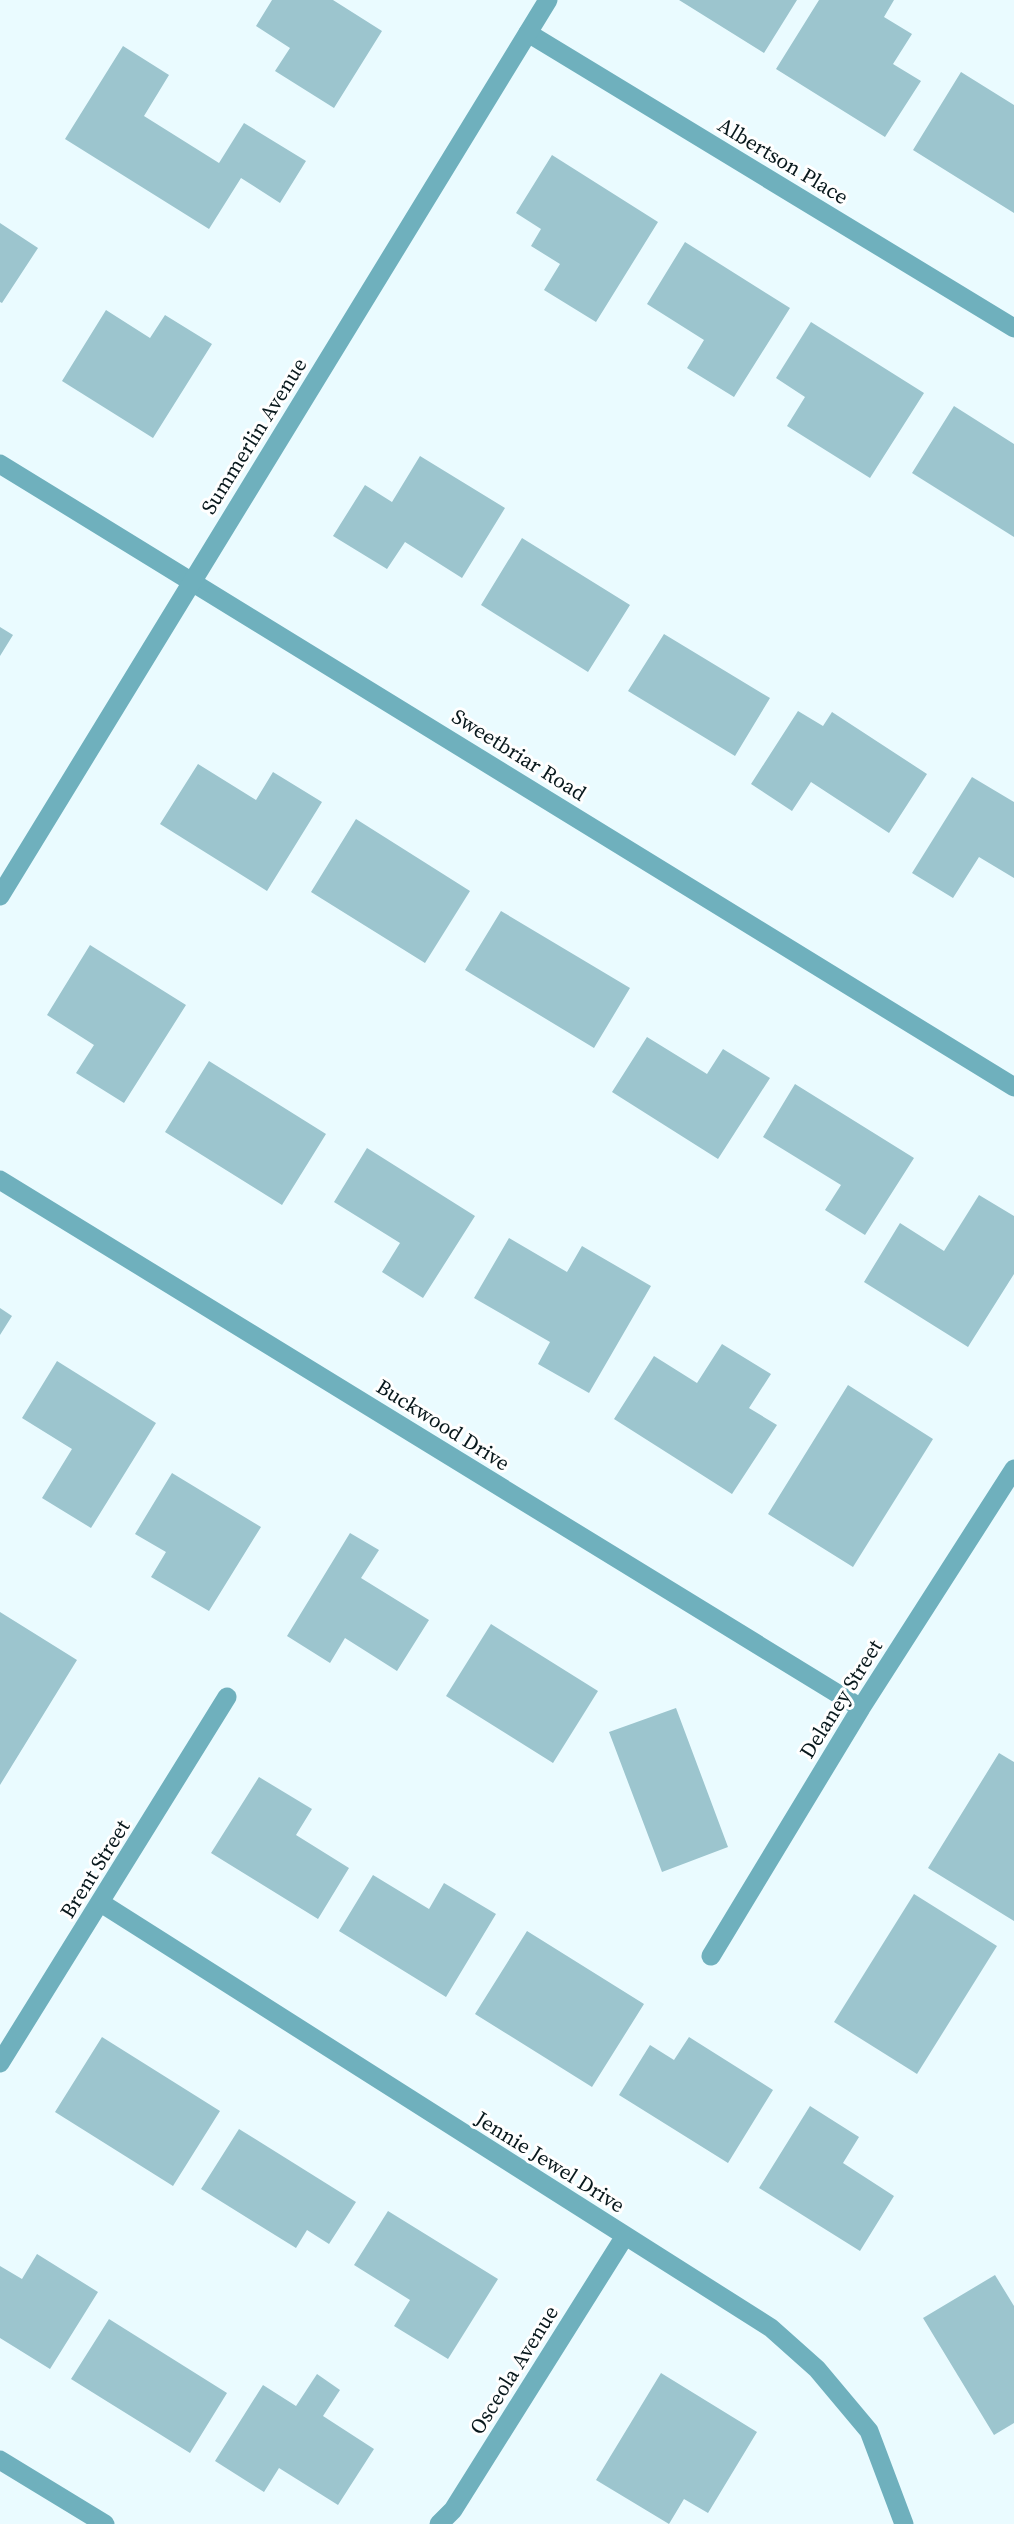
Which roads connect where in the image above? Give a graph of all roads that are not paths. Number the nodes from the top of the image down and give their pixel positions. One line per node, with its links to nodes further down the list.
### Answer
1 (548, 0): 2 (street, Summerlin Avenue)
2 (528, 33): 3 (street, Albertson Place); 5 (street, Summerlin Avenue)
3 (1014, 328)
4 (0, 464): 5 (street, Sweetbriar Road)
5 (192, 580): 6 (street, Summerlin Avenue); 7 (street, Sweetbriar Road)
6 (0, 896)
7 (1014, 1087)
8 (0, 1180): 11 (street, Buckwood Drive)
9 (1014, 1469): 11 (street, Delaney Street)
10 (227, 1697): 12 (street, Brent Street)
11 (862, 1708): 13 (street, Delaney Street)
12 (101, 1903): 14 (street, Brent Street); 15 (street, Jennie Jewel Drive)
13 (711, 1956)
14 (0, 2063)
15 (625, 2236): 19 (street, Osceola Avenue); 20 (street, Jennie Jewel Drive)
16 (0, 2460): 17 (street)
17 (84, 2519): 18 (street)
18 (105, 2524)
19 (439, 2524)
20 (904, 2524)

